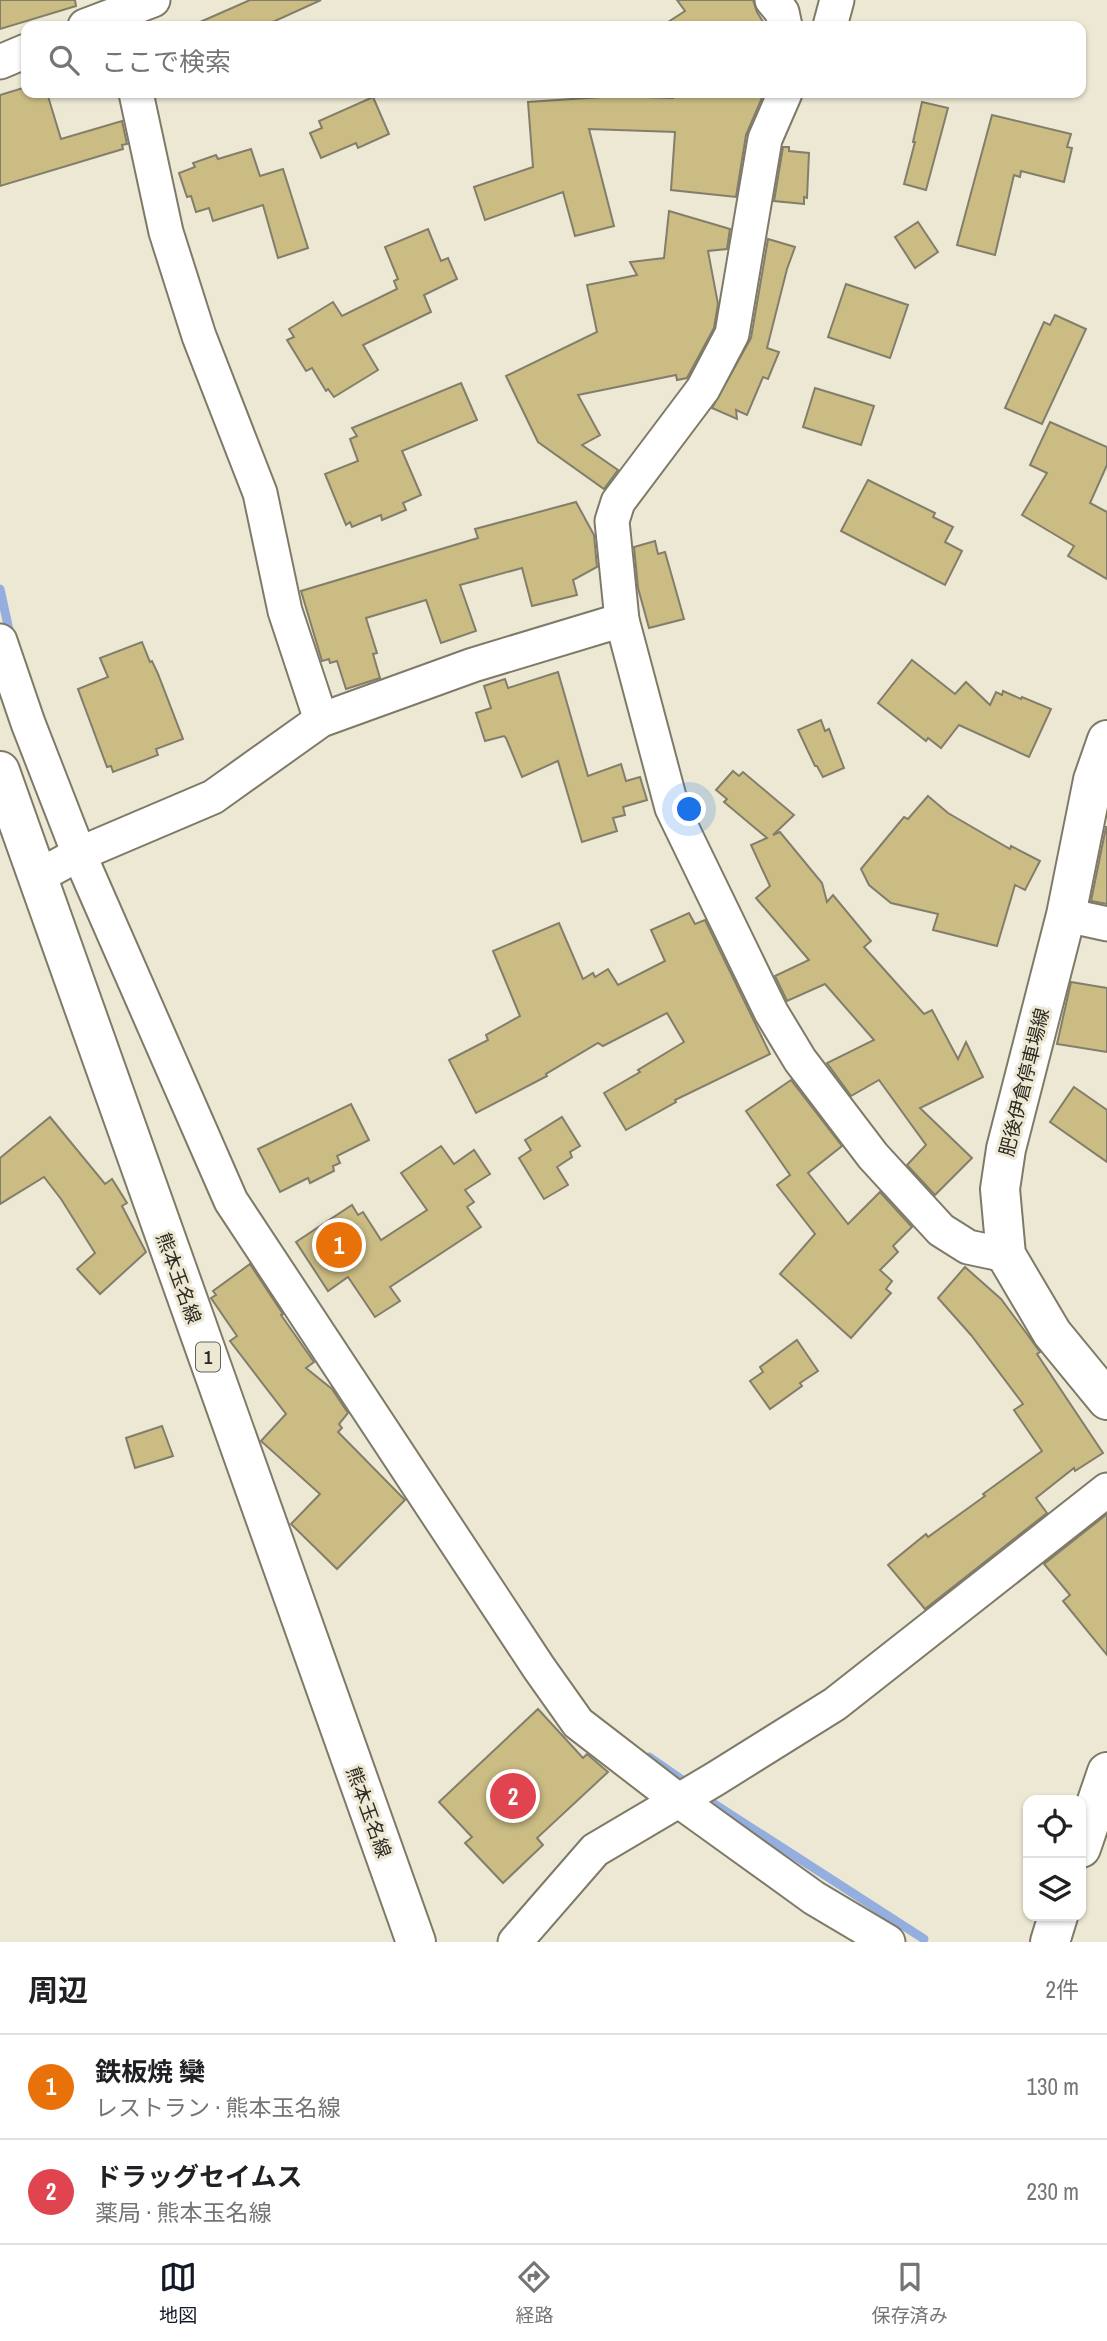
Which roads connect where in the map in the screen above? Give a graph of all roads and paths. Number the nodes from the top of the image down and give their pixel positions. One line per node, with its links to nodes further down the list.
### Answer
1 (153, 0): 4 (street)
2 (772, 0): 6 (street)
3 (837, 0): 7 (street)
4 (118, 13): 5 (street)
5 (98, 21)
6 (784, 21)
7 (831, 21)
8 (21, 53): 9 (street)
9 (0, 62)
10 (137, 98): 14 (street)
11 (783, 98): 12 (street)
12 (622, 620): 14 (street); 21 (street)
13 (0, 641): 17 (street)
14 (321, 720): 17 (street)
15 (1107, 740): 19 (main road, 肥後伊倉停車場線)
16 (0, 771): 18 (main road, 熊本玉名線 / 1)
17 (92, 848): 18 (street); 25 (street)
18 (37, 877): 28 (main road, 熊本玉名線 / 1)
19 (1066, 915): 20 (street); 21 (main road, 肥後伊倉停車場線)
20 (1107, 923)
21 (1006, 1255): 22 (main road, 肥後伊倉停車場線)
22 (1107, 1400)
23 (1107, 1490): 25 (street)
24 (1107, 1772): 26 (main road)
25 (678, 1800): 29 (street); 30 (street)
26 (1086, 1833)
27 (1056, 1921): 31 (main road)
28 (416, 1942)
29 (514, 1942)
30 (888, 1942)
31 (1050, 1942)

